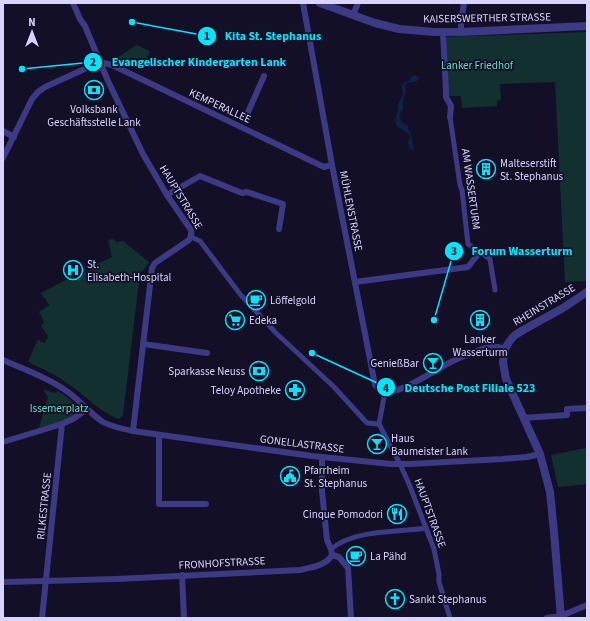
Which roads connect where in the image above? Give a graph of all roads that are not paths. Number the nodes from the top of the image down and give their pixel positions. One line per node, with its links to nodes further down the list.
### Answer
1 (73, 3): 10 (street, HAUPTSTRASSE)
2 (303, 3): 17 (street, MÜHLENSTRASSE)
3 (320, 3): 6 (street, KAISERSWERTHER STRASSE)
4 (358, 3): 6 (street)
5 (464, 3): 9 (street)
6 (353, 16): 8 (street, KAISERSWERTHER STRASSE)
7 (587, 26): 9 (street, KAISERSWERTHER STRASSE)
8 (443, 32): 9 (street, KAISERSWERTHER STRASSE); 12 (street, AM WASSERTURM)
9 (461, 32)
10 (100, 62): 15 (street); 17 (street, KEMPERALLEE); 18 (street, HAUPTSTRASSE)
11 (264, 76): 13 (street)
12 (450, 117): 21 (street, AM WASSERTURM)
13 (245, 119)
14 (3, 131): 15 (street)
15 (14, 137): 16 (street)
16 (3, 158)
17 (332, 165): 22 (street, MÜHLENSTRASSE)
18 (167, 195): 19 (street); 20 (street, HAUPTSTRASSE)
19 (279, 229)
20 (191, 236): 25 (street); 33 (street, HAUPTSTRASSE)
21 (480, 252): 22 (street); 23 (street, AM WASSERTURM)
22 (355, 282): 29 (street, MÜHLENSTRASSE)
23 (495, 290)
24 (587, 292): 26 (street, RHEINSTRASSE)
25 (143, 344): 27 (street); 35 (street)
26 (505, 349): 29 (street); 32 (street)
27 (207, 352)
28 (3, 360): 31 (street, GONELLASTRASSE)
29 (385, 392): 33 (street)
30 (587, 408): 32 (street)
31 (87, 409): 34 (street); 35 (street, GONELLASTRASSE)
32 (524, 418): 38 (street)
33 (380, 421): 40 (street, HAUPTSTRASSE)
34 (62, 424): 37 (street); 45 (street, RILKESTRASSE)
35 (133, 431): 36 (street, GONELLASTRASSE)
36 (159, 435): 39 (street, GONELLASTRASSE); 41 (street)
37 (3, 442)
38 (540, 454): 40 (street, GONELLASTRASSE); 48 (street)
39 (322, 457): 40 (street, GONELLASTRASSE); 43 (street)
40 (400, 464): 42 (street, HAUPTSTRASSE)
41 (206, 504)
42 (426, 528): 43 (street, FRONHOFSTRASSE); 52 (street, HAUPTSTRASSE)
43 (331, 552): 44 (street, FRONHOFSTRASSE); 51 (street)
44 (182, 575): 45 (street, FRONHOFSTRASSE); 50 (street)
45 (46, 581): 46 (street, FRONHOFSTRASSE); 49 (street, RILKESTRASSE)
46 (3, 582)
47 (587, 605): 48 (street)
48 (561, 617): 53 (street)
49 (42, 618)
50 (184, 618)
51 (351, 618)
52 (450, 618)
53 (547, 618)

